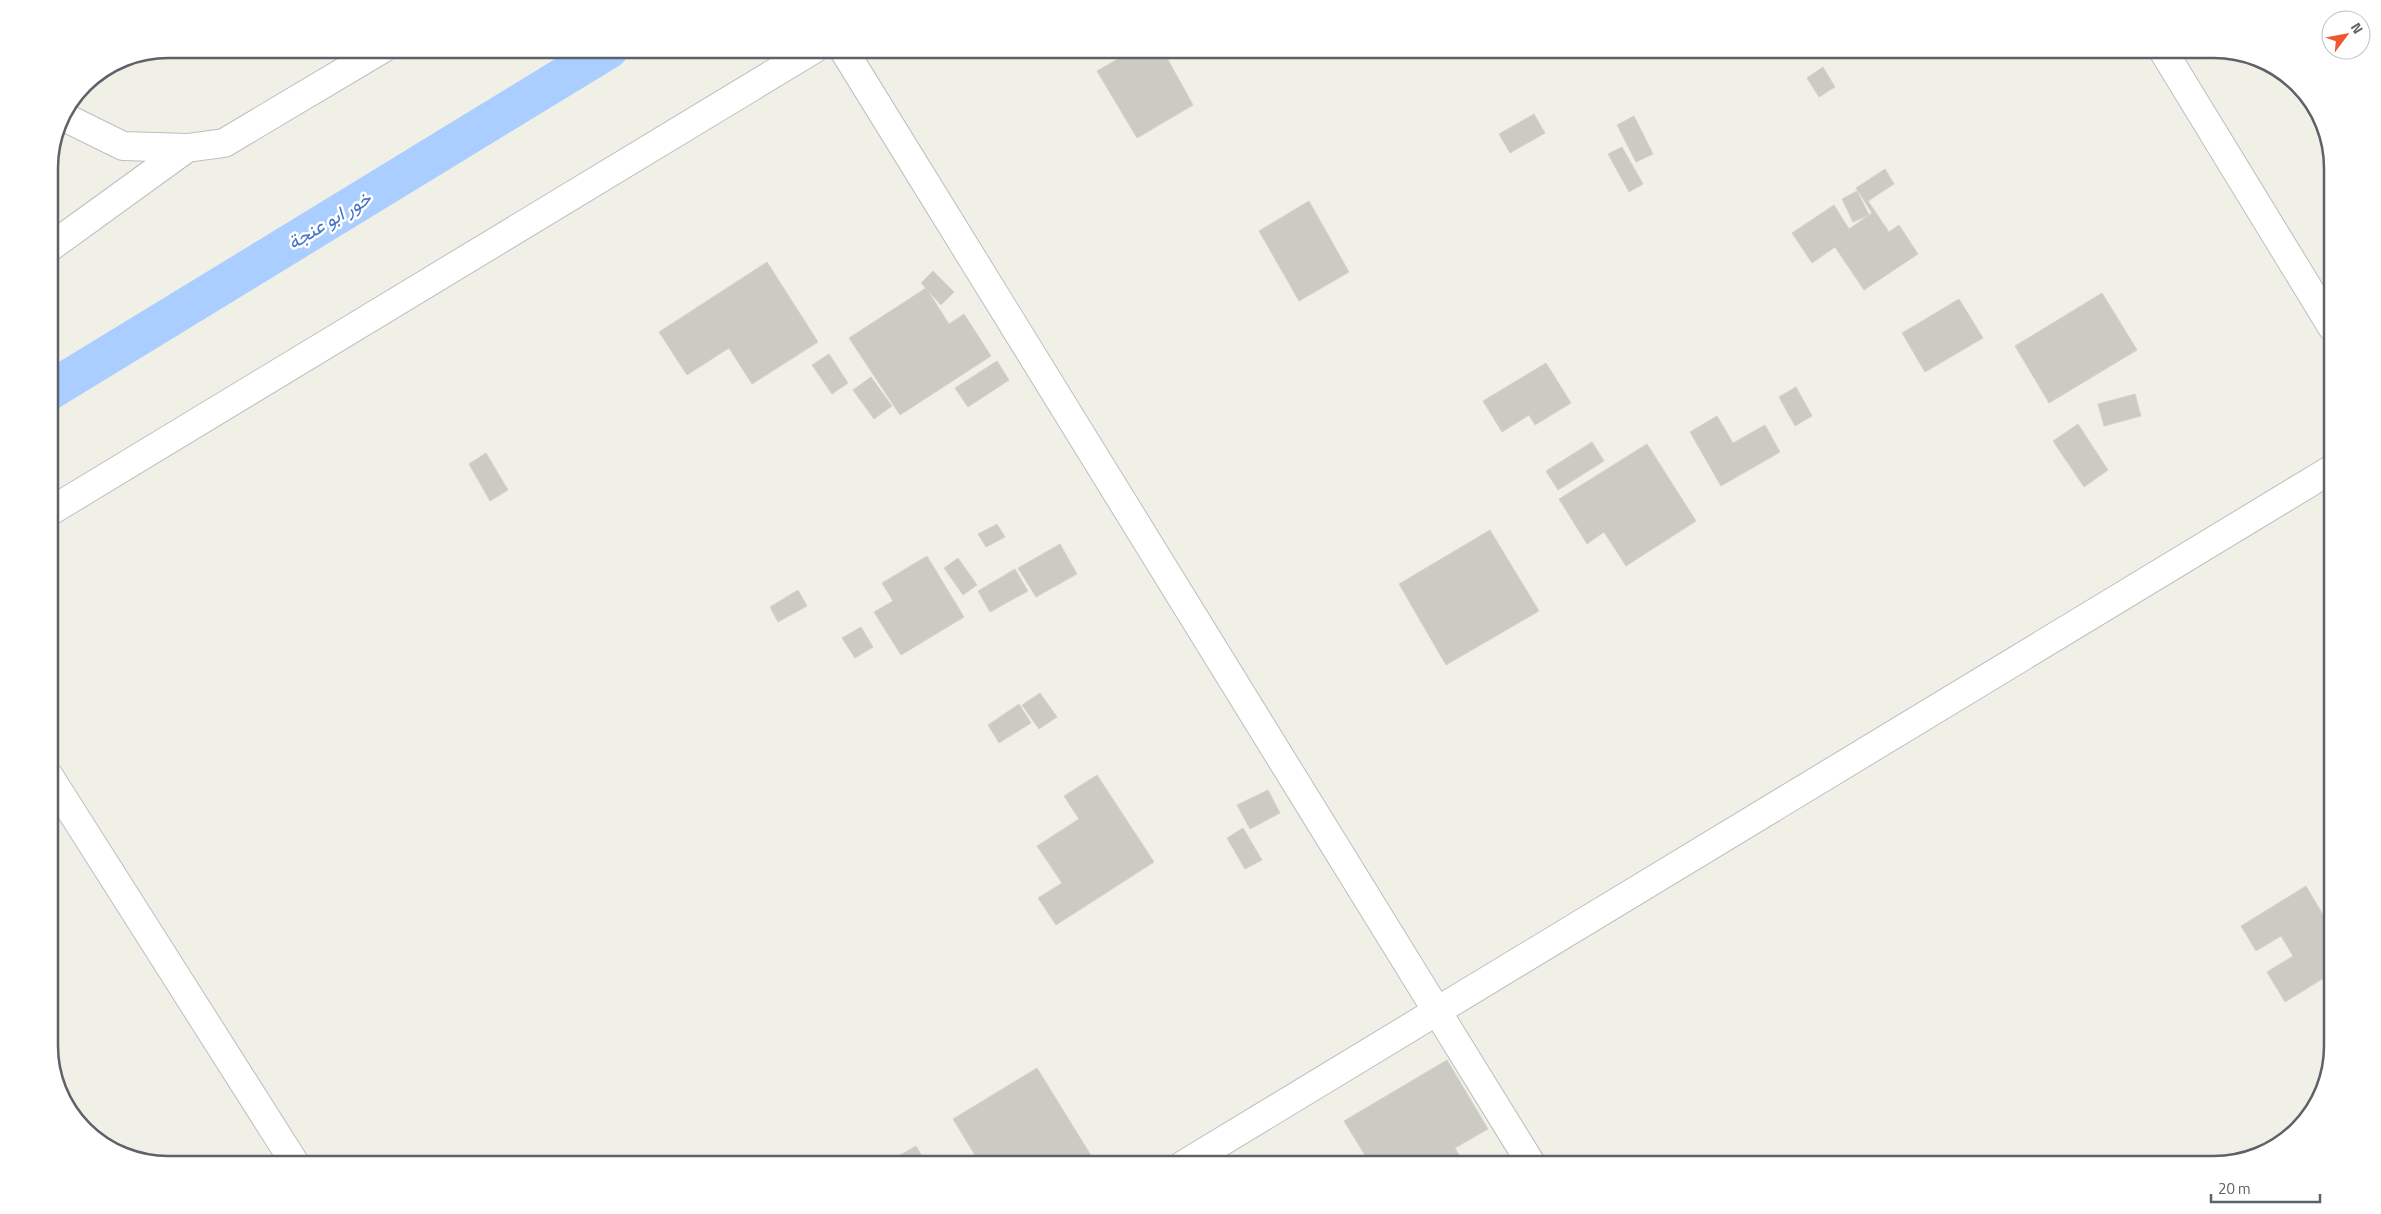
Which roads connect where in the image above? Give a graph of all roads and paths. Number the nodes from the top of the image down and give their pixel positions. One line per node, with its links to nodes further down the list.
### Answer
1 (367, 58): 6 (street)
2 (799, 58): 10 (street)
3 (849, 58): 12 (street)
4 (2168, 58): 8 (street)
5 (69, 119): 6 (street)
6 (187, 148): 7 (street)
7 (58, 241)
8 (2323, 313)
9 (2323, 474): 12 (street)
10 (58, 507)
11 (58, 790): 13 (street)
12 (1437, 1011): 14 (street); 15 (street)
13 (290, 1156)
14 (1198, 1156)
15 (1526, 1156)

